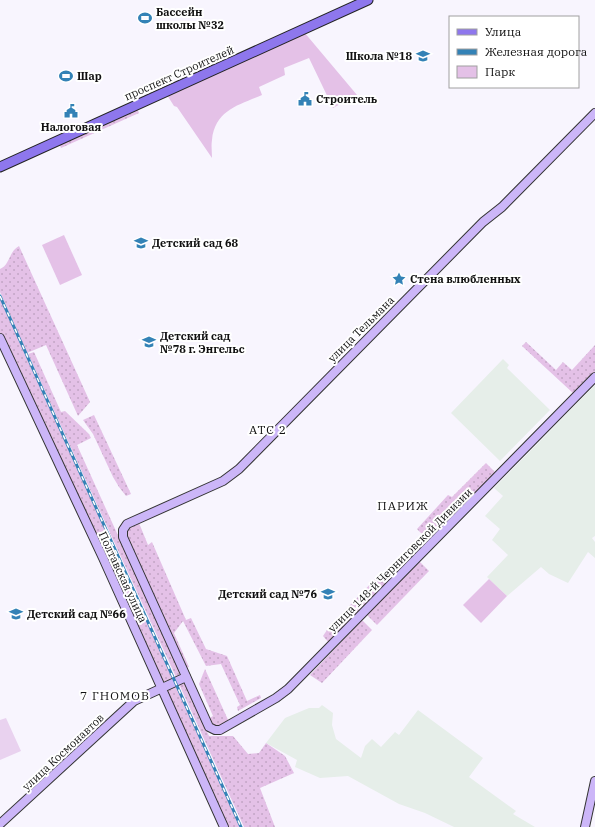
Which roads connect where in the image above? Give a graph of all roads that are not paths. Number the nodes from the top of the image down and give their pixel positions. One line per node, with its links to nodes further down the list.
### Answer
1 (355, 0): 4 (main road, проспект Строителей)
2 (368, 0): 5 (main road, проспект Строителей)
3 (595, 113): 8 (street, улица Тельмана)
4 (0, 161)
5 (0, 167)
6 (0, 338): 10 (street, Полтавская улица)
7 (595, 377): 11 (street, улица 148-й Черниговской Дивизии)
8 (123, 530): 9 (street, Полтавская улица)
9 (186, 677): 10 (street, улица Космонавтов); 11 (street, Полтавская улица)
10 (162, 688): 13 (street, улица Космонавтов); 14 (street, Полтавская улица)
11 (206, 723)
12 (595, 781): 15 (street)
13 (0, 824)
14 (224, 827)
15 (585, 827)

